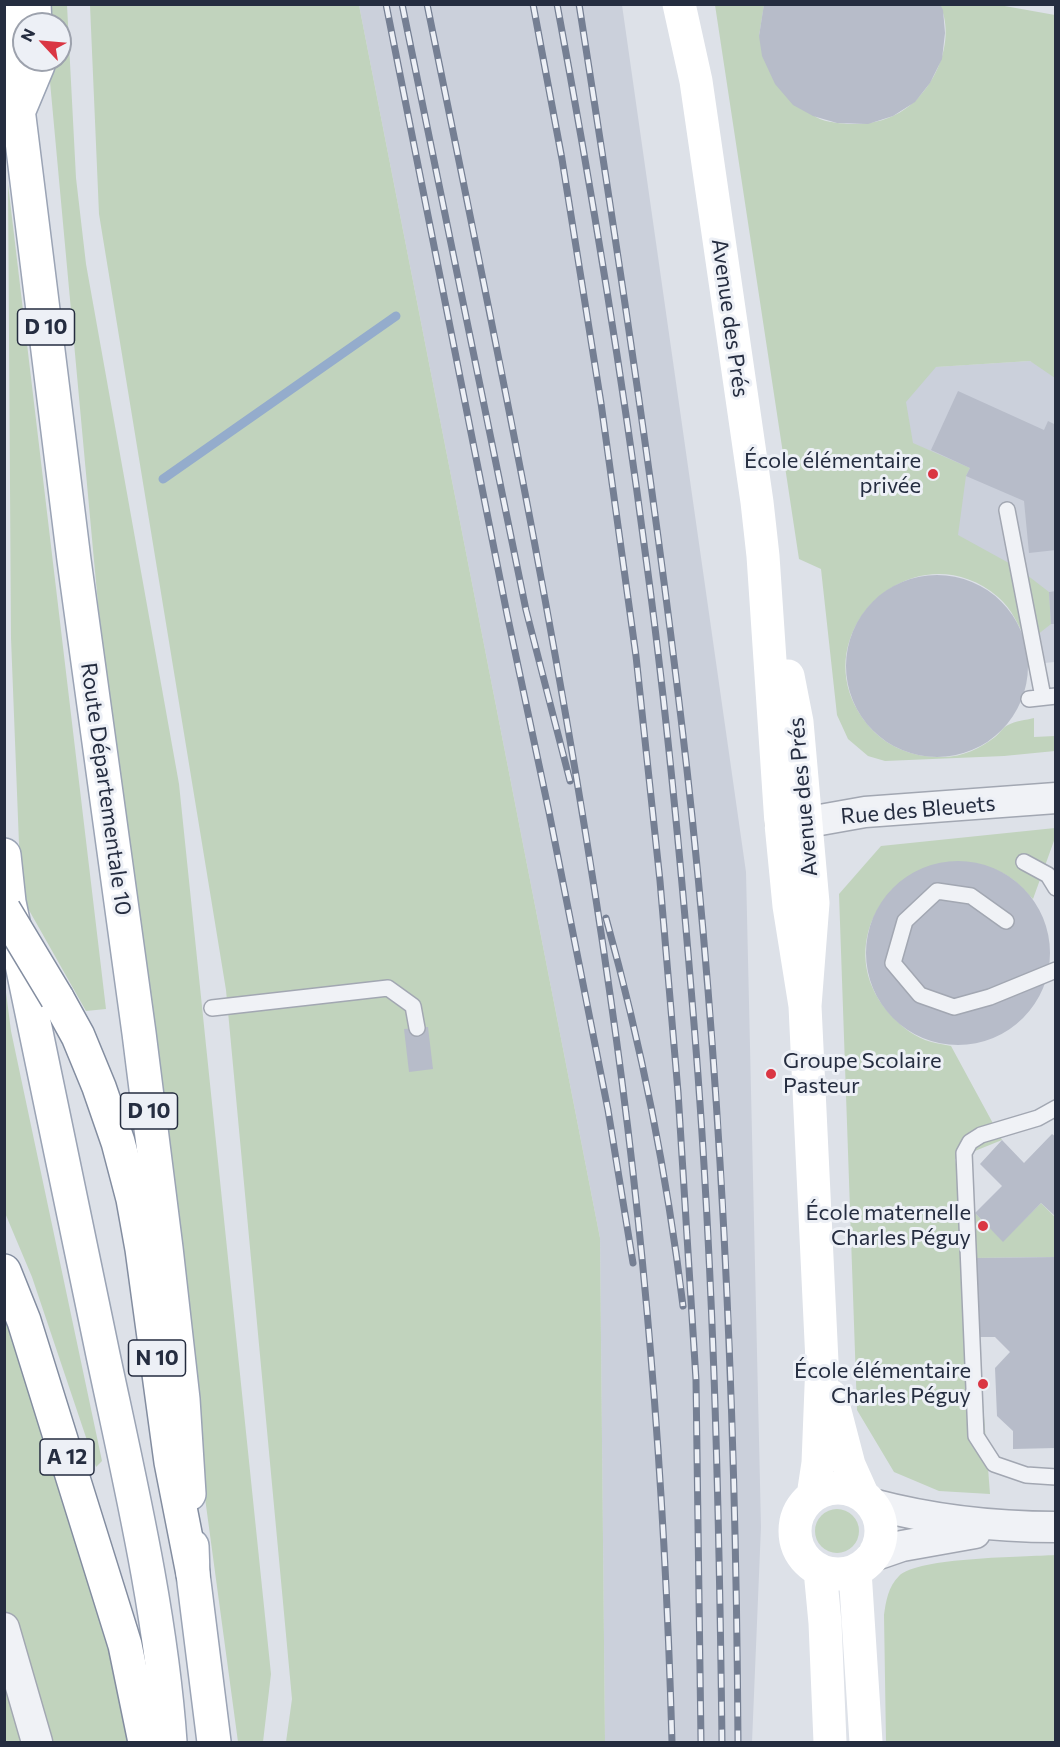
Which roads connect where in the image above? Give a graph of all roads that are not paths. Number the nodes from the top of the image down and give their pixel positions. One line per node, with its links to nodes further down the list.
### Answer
1 (5, 4): 6 (main road, Route Départementale 10 / D 10)
2 (679, 4): 5 (main road, Avenue des Prés)
3 (694, 4): 5 (main road, Avenue des Prés)
4 (35, 72): 6 (main road, D 10)
5 (696, 81): 10 (main road, Avenue des Prés)
6 (20, 110): 28 (main road, Route Départementale 10 / D 10)
7 (1007, 510): 8 (lane)
8 (1043, 697)
9 (1056, 798): 10 (street, Rue des Bleuets)
10 (793, 823): 21 (main road, Avenue des Prés)
11 (4, 855): 32 (main road)
12 (1024, 862): 13 (lane)
13 (1056, 888)
14 (4, 910): 28 (main road, N 10, bridge)
15 (1006, 921): 16 (lane)
16 (1056, 970)
17 (212, 1008): 18 (lane)
18 (417, 1028)
19 (1056, 1108): 22 (lane)
20 (4, 1271): 31 (main road, A 12)
21 (822, 1362): 23 (main road); 24 (main road)
22 (1056, 1477)
23 (813, 1496): 24 (main road); 27 (main road)
24 (867, 1499): 25 (street); 26 (main road)
25 (1042, 1527): 26 (street)
26 (864, 1564): 27 (main road); 35 (main road)
27 (820, 1570): 34 (main road)
28 (193, 1574): 33 (main road, N 10)
29 (4, 1628): 30 (street)
30 (37, 1743)
31 (145, 1743)
32 (170, 1743)
33 (214, 1743)
34 (830, 1743)
35 (866, 1743)

